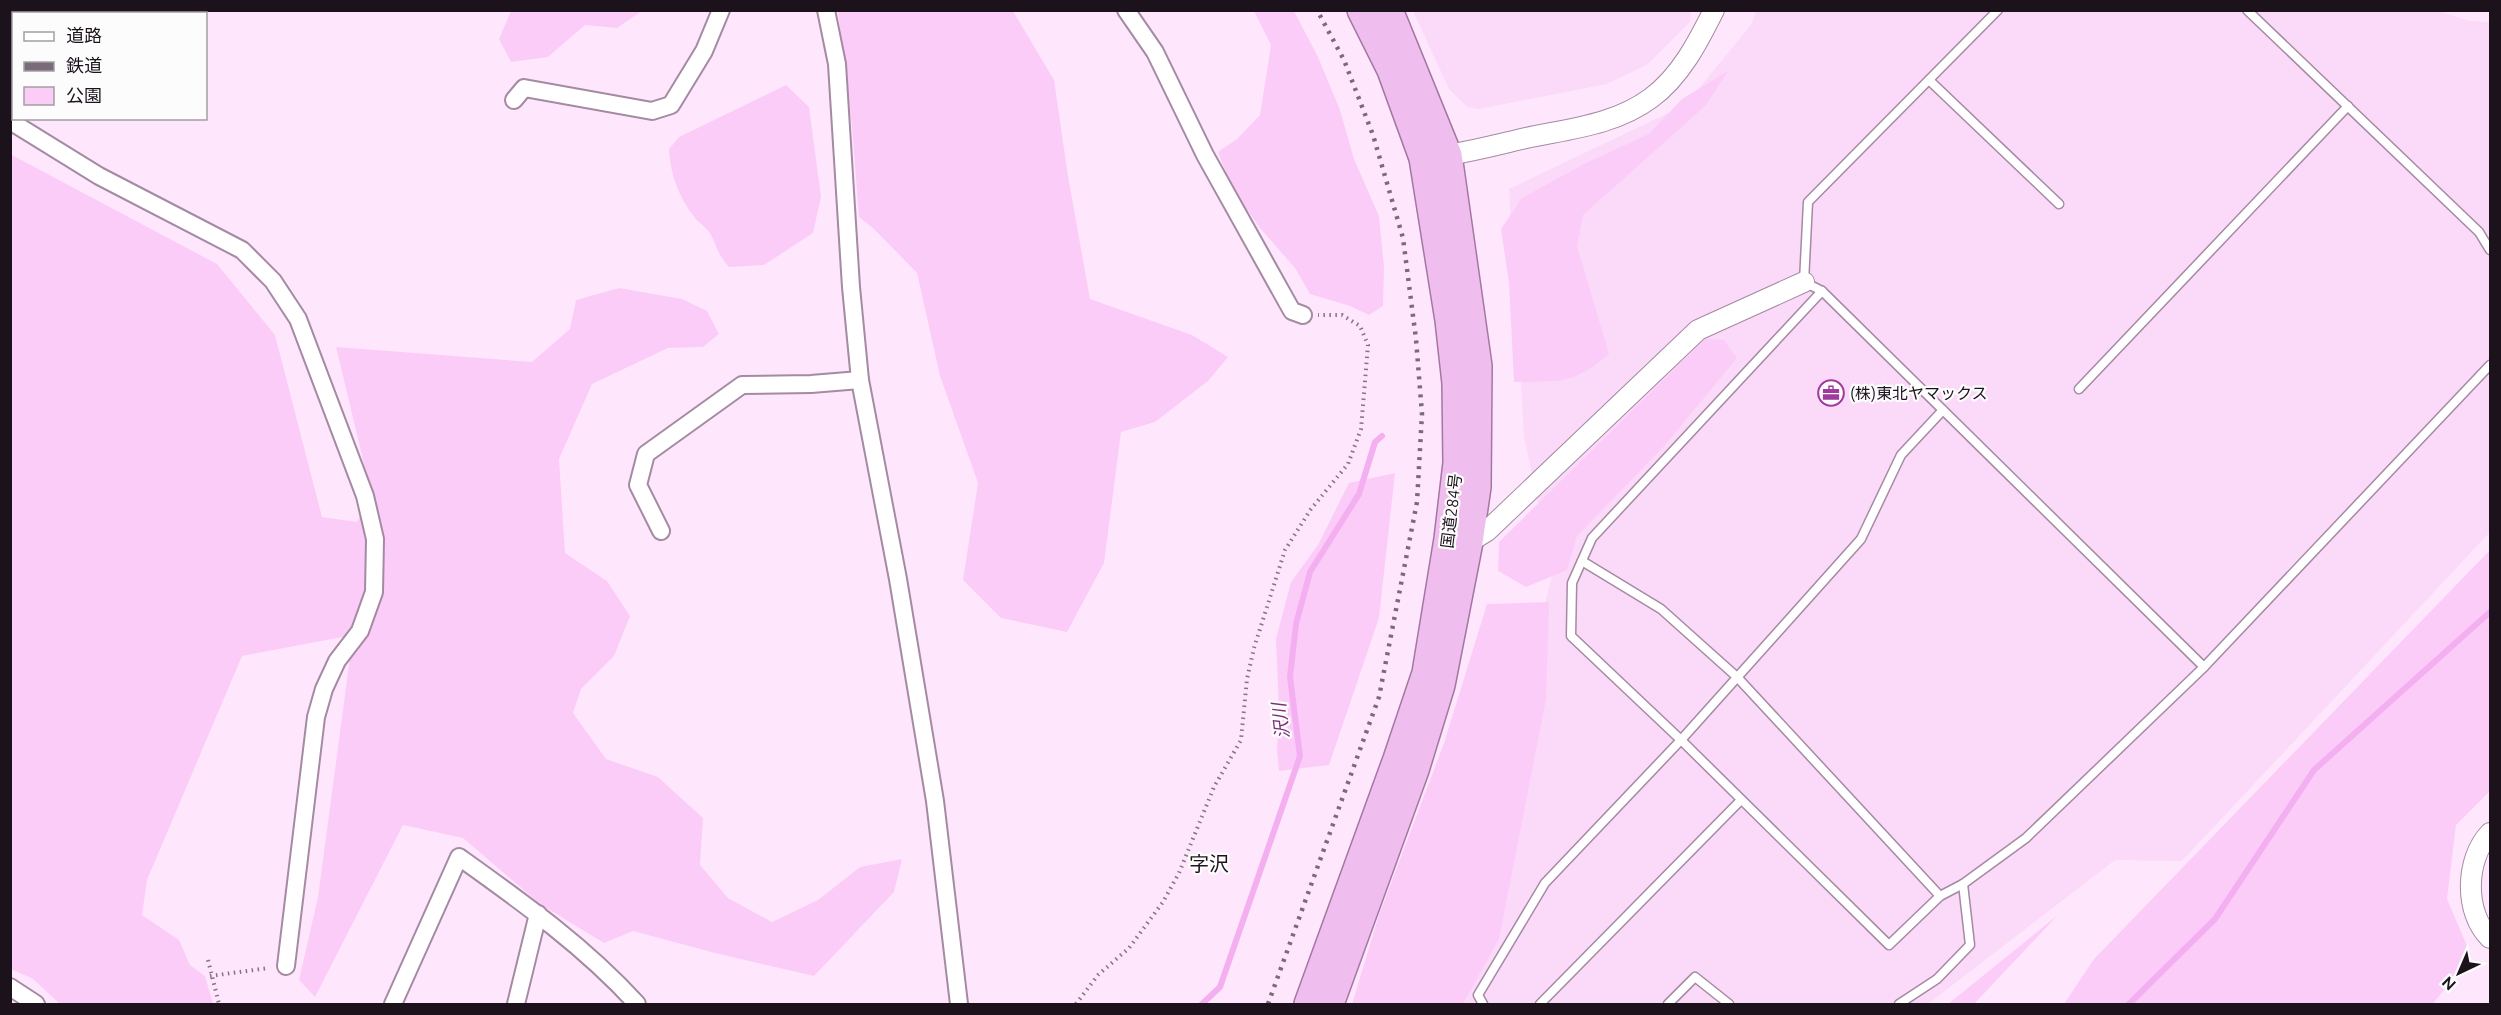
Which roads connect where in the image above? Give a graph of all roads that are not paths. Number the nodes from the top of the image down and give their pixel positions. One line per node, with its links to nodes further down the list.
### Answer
1 (722, 10): 10 (street)
2 (826, 10): 19 (street)
3 (1126, 10): 17 (street)
4 (1361, 10): 13 (highway, 国道284号)
5 (1389, 10): 13 (highway, 国道284号)
6 (1714, 10): 13 (street)
7 (1998, 10): 9 (lane)
8 (2247, 10): 11 (lane)
9 (1929, 80): 14 (lane); 16 (lane)
10 (514, 100)
11 (2348, 106): 15 (lane); 20 (lane)
12 (10, 120): 34 (street)
13 (1435, 157): 23 (highway, 国道284号)
14 (2058, 204)
15 (2490, 250)
16 (1813, 286): 21 (lane); 23 (street); 24 (lane)
17 (1303, 315)
18 (2490, 365): 25 (lane)
19 (861, 380): 22 (street); 40 (street)
20 (2079, 389)
21 (1943, 410): 25 (lane); 26 (lane)
22 (661, 531)
23 (1459, 541): 41 (highway, 国道284号); 42 (highway, 国道284号)
24 (1582, 561): 26 (lane); 27 (lane)
25 (2204, 668): 30 (lane)
26 (1737, 677): 27 (lane); 31 (lane)
27 (1681, 740): 28 (lane); 43 (lane)
28 (1742, 800): 31 (lane); 44 (lane)
29 (2490, 833): 33 (street)
30 (1963, 884): 31 (lane); 47 (lane)
31 (1940, 896)
32 (538, 914): 37 (street); 38 (street); 39 (street)
33 (2490, 938)
34 (286, 966)
35 (10, 987): 36 (street)
36 (36, 1005)
37 (393, 1005)
38 (516, 1005)
39 (637, 1005)
40 (959, 1005)
41 (1308, 1005)
42 (1330, 1005)
43 (1483, 1005)
44 (1539, 1005)
45 (1668, 1005): 46 (lane)
46 (1729, 1005)
47 (1899, 1005)

